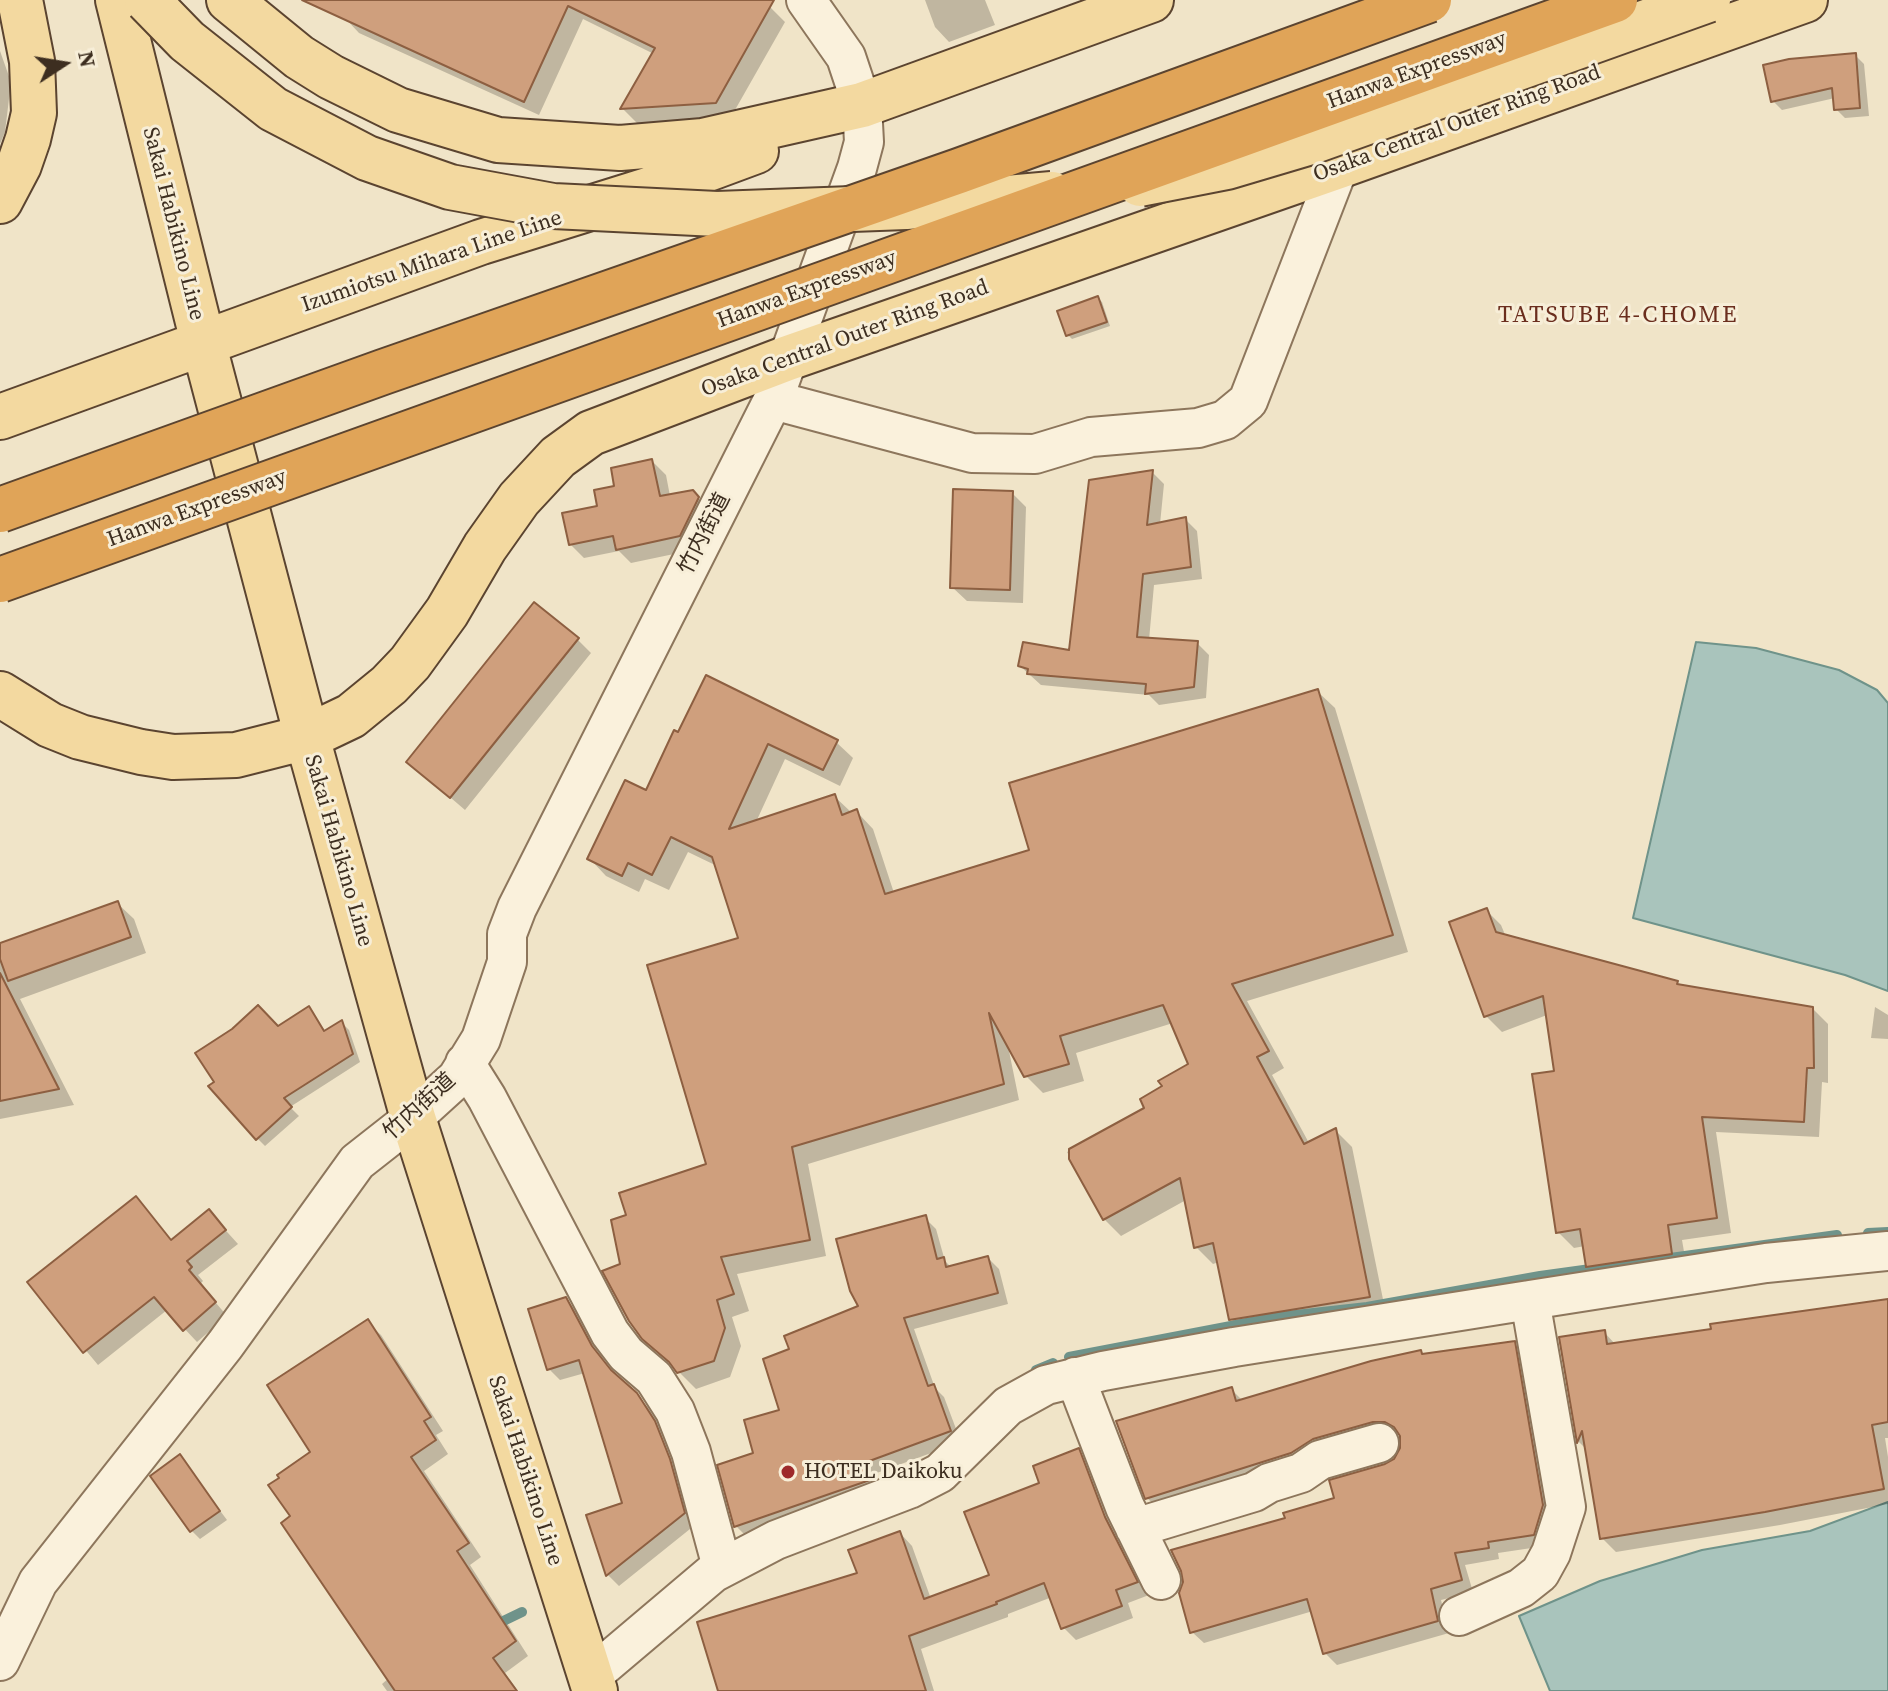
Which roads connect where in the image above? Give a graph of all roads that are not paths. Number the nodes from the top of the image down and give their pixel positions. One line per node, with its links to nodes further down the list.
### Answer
1 (20, 0): 13 (main road)
2 (118, 0): 15 (main road, Sakai Habikino Line)
3 (147, 0): 9 (main road, Osaka Central Outer Ring Road, bridge)
4 (229, 0): 11 (main road)
5 (806, 0): 11 (street, 竹内街道)
6 (1151, 0): 11 (main road)
7 (1429, 0): 14 (highway, bridge)
8 (1615, 0): 20 (highway, Hanwa Expressway, bridge)
9 (1708, 0)
10 (1805, 0): 12 (main road, Osaka Central Outer Ring Road)
11 (862, 105): 14 (street, 竹内街道); 15 (main road, Izumiotsu Mihara Line Line)
12 (1339, 166): 16 (main road, Osaka Central Outer Ring Road); 17 (street)
13 (0, 201)
14 (841, 212): 16 (street, 竹内街道); 19 (highway, bridge)
15 (203, 342): 18 (main road, Izumiotsu Mihara Line Line); 24 (main road, Sakai Habikino Line)
16 (788, 358): 17 (street, 竹内街道); 24 (main road, Osaka Central Outer Ring Road)
17 (773, 400): 25 (street, 竹内街道)
18 (0, 417)
19 (0, 510)
20 (0, 580)
21 (0, 694): 23 (main road, Osaka Central Outer Ring Road)
22 (0, 718): 23 (main road)
23 (80, 737): 24 (main road, Osaka Central Outer Ring Road)
24 (307, 737): 26 (main road, Sakai Habikino Line)
25 (465, 1063): 26 (street, 竹内街道); 32 (street)
26 (413, 1118): 35 (street, 竹内街道); 36 (main road, Sakai Habikino Line)
27 (1888, 1251): 28 (street)
28 (1530, 1300): 29 (street); 34 (street)
29 (1075, 1377): 31 (street); 32 (street)
30 (1379, 1443): 31 (street)
31 (1135, 1528): 33 (street)
32 (722, 1567): 36 (street)
33 (1161, 1580)
34 (1459, 1616)
35 (0, 1661)
36 (592, 1684)

